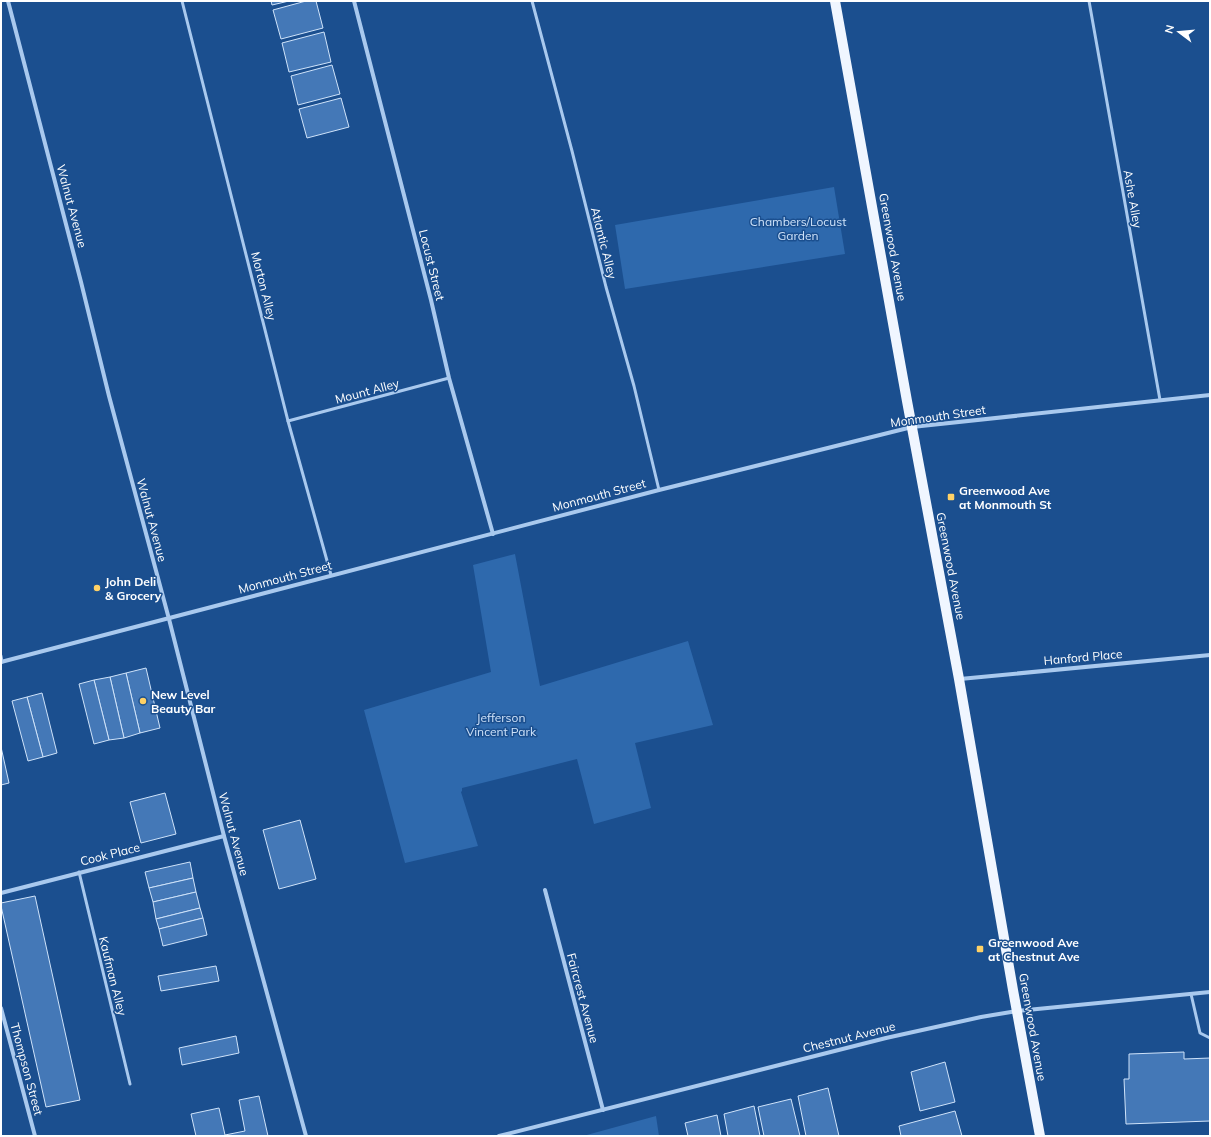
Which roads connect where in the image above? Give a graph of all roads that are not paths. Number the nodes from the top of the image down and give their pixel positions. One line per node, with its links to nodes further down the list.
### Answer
1 (8, 1): 15 (street, Walnut Avenue)
2 (182, 1): 10 (lane, Morton Alley)
3 (354, 1): 7 (street, Locust Street)
4 (532, 1): 12 (lane, Atlantic Alley)
5 (835, 1): 11 (main road, Greenwood Avenue)
6 (1089, 1): 9 (lane, Ashe Alley)
7 (450, 378): 10 (lane, Mount Alley); 13 (street, Locust Street)
8 (1210, 395): 9 (street, Monmouth Street)
9 (1160, 400): 11 (street, Monmouth Street)
10 (288, 421): 14 (lane, Morton Alley)
11 (912, 427): 12 (street, Monmouth Street); 19 (main road, Greenwood Avenue)
12 (659, 490): 13 (street, Monmouth Street)
13 (493, 534): 14 (street, Monmouth Street)
14 (331, 575): 15 (street, Monmouth Street)
15 (169, 619): 18 (street, Monmouth Street); 20 (street, Walnut Avenue)
16 (1210, 655): 19 (street, Hanford Place)
17 (1, 656): 18 (lane)
18 (2, 662)
19 (959, 679): 27 (main road, Greenwood Avenue)
20 (224, 836): 21 (street, Cook Place); 32 (street, Walnut Avenue)
21 (79, 872): 23 (street, Cook Place); 29 (lane, Kaufman Alley)
22 (545, 890): 30 (street, Faircrest Avenue)
23 (1, 893)
24 (1210, 992): 25 (street, Chestnut Avenue)
25 (1191, 994): 27 (street, Chestnut Avenue); 28 (lane)
26 (1, 1008): 31 (street, Thompson Street)
27 (1017, 1011): 30 (street, Chestnut Avenue); 34 (main road, Greenwood Avenue)
28 (1210, 1038)
29 (130, 1084)
30 (602, 1110): 33 (street, Chestnut Avenue)
31 (35, 1136)
32 (306, 1136)
33 (499, 1136)
34 (1040, 1136)

